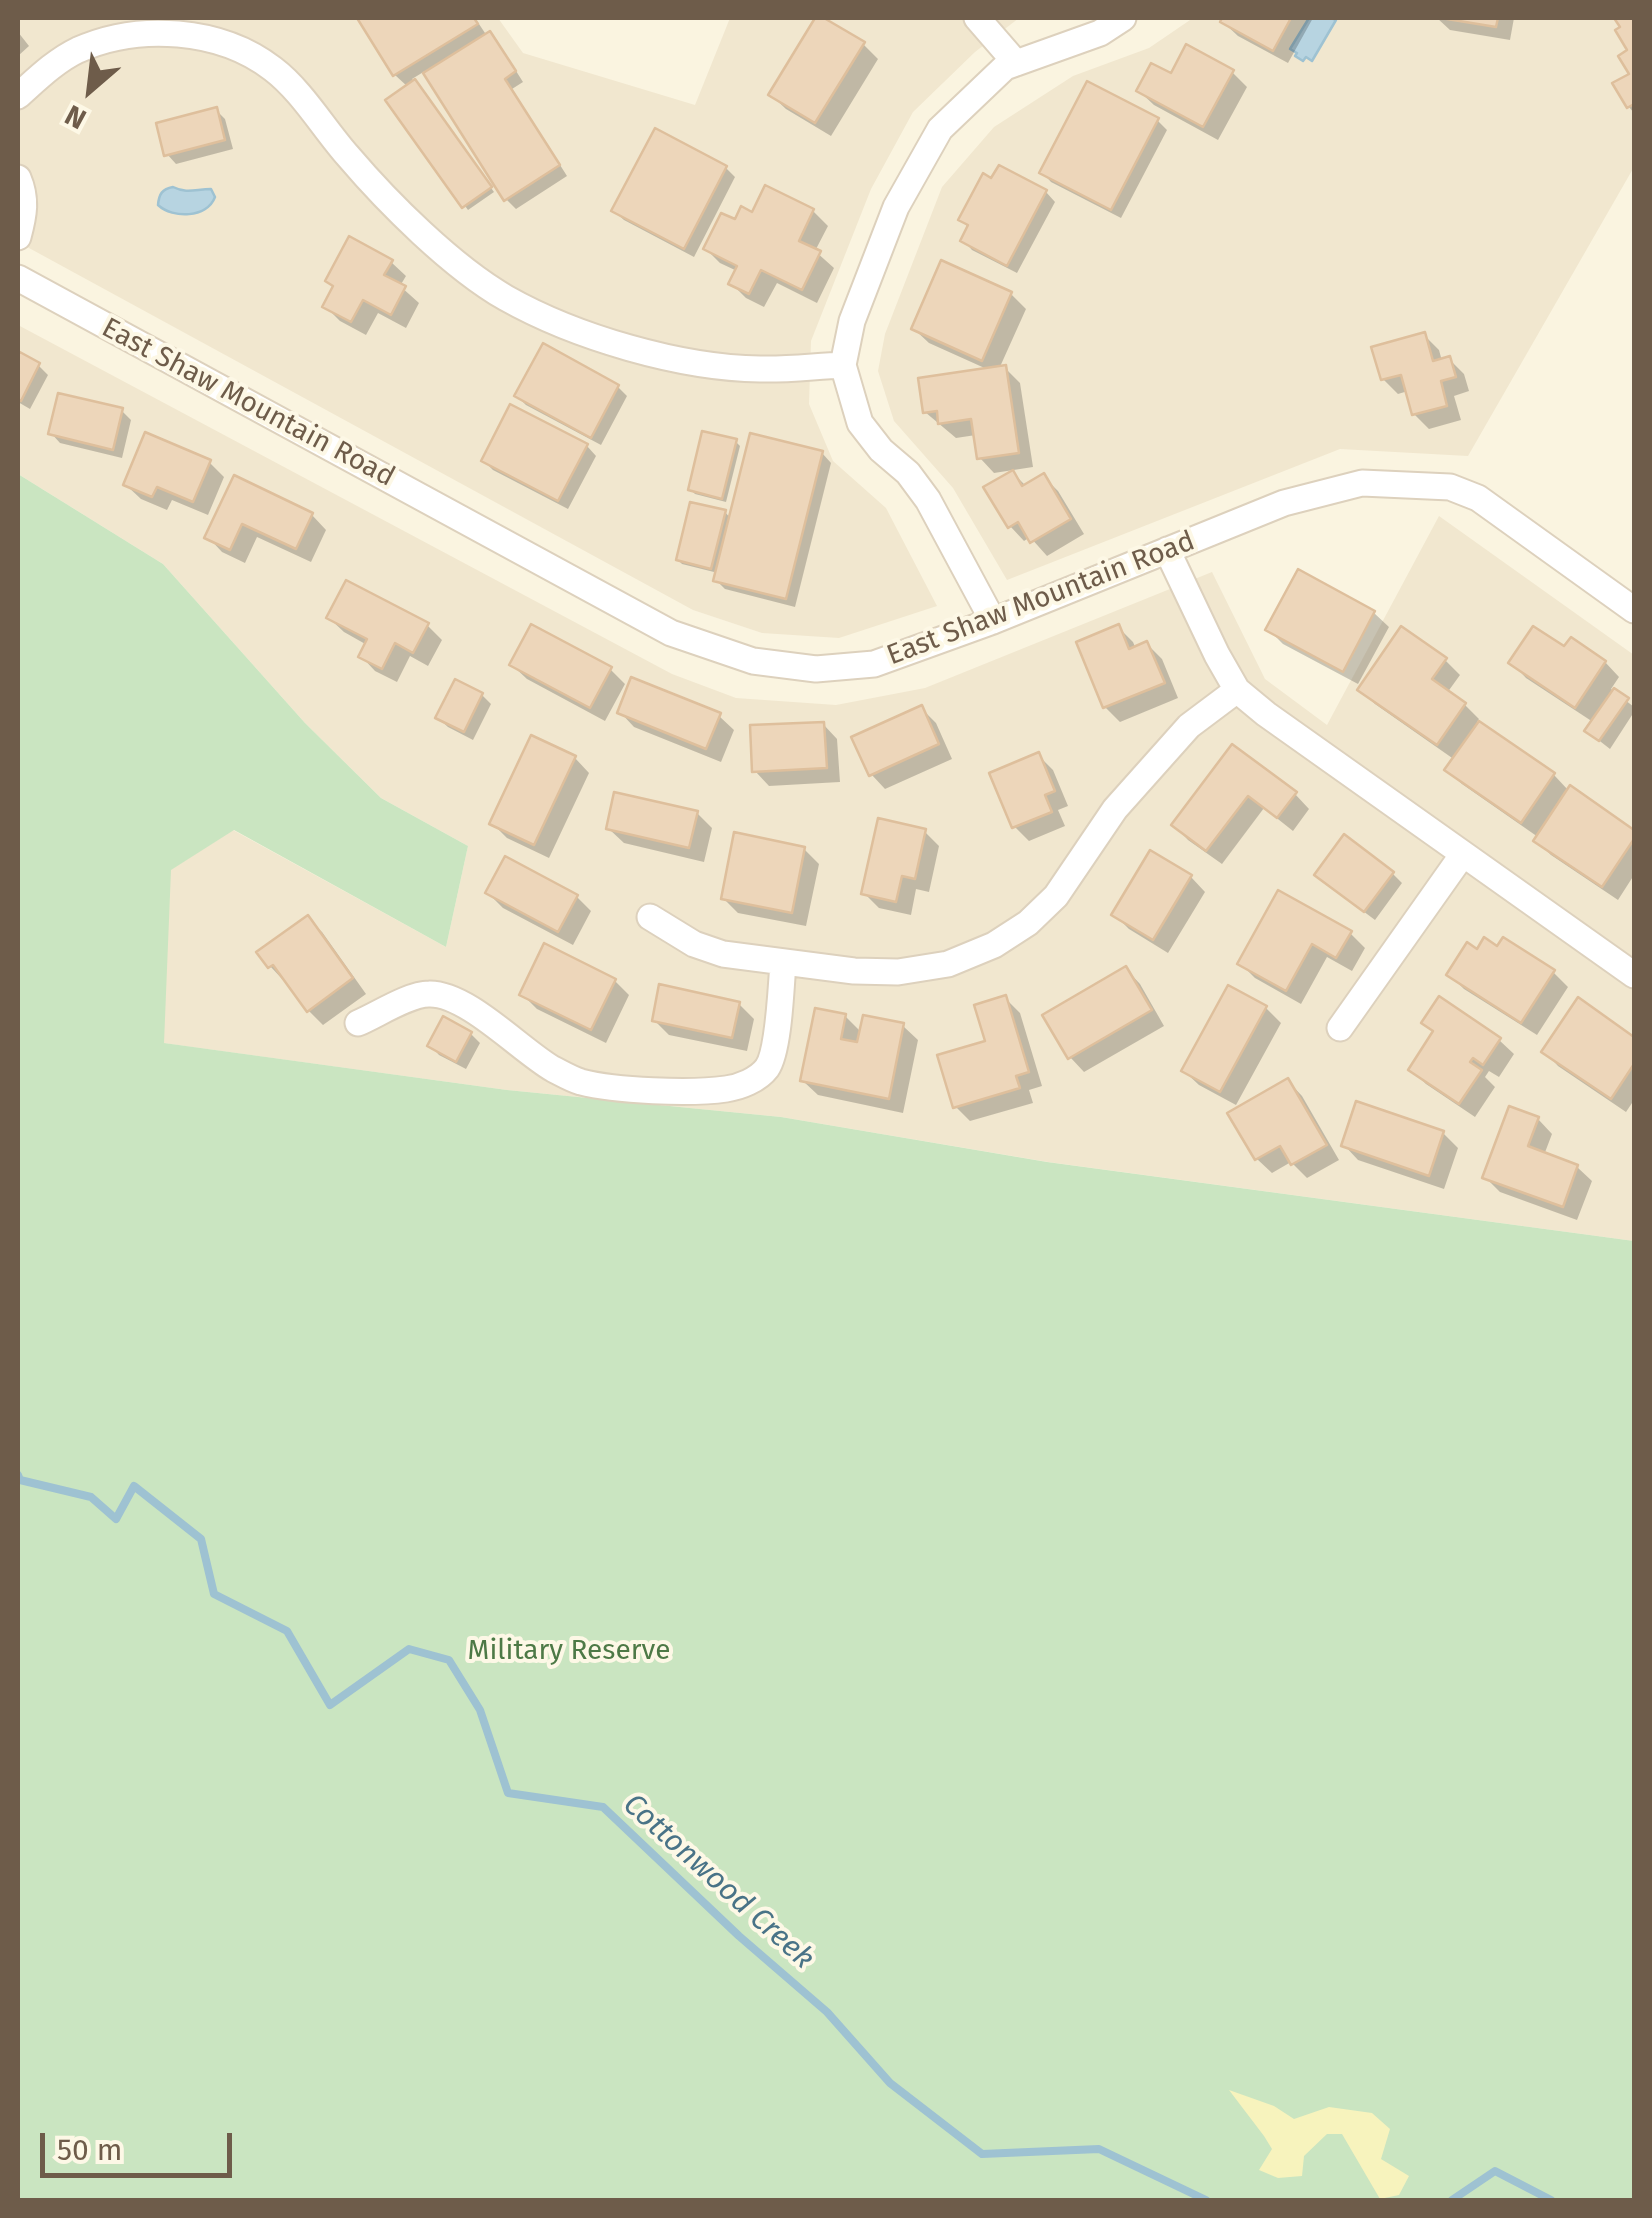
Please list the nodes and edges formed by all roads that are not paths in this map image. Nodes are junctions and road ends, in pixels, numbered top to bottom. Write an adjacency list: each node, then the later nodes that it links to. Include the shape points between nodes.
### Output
1 (977, 18): 4 (street)
2 (1123, 18): 4 (street)
3 (203, 28): 5 (street, via 109,39 76,51); 9 (street, via 274,70 421,232 506,298 567,326 708,366)
4 (1016, 63): 9 (street, via 940,128 896,207 852,321)
5 (18, 96)
6 (18, 178): 7 (street, via 25,202)
7 (18, 237)
8 (18, 278): 12 (street, East Shaw Mountain Road, via 671,632 752,662 816,669 874,664)
9 (843, 365): 12 (street, via 860,424 928,500)
10 (1168, 550): 11 (street, East Shaw Mountain Road, via 1284,503 1362,483 1450,488 1478,498); 12 (street, East Shaw Mountain Road); 13 (street)
11 (1634, 610)
12 (993, 622)
13 (1238, 690): 14 (street); 16 (street, via 1189,726 1115,808 1056,896 994,945 948,964 898,972)
14 (1462, 854): 17 (street); 19 (street)
15 (650, 916): 16 (street, via 694,944)
16 (784, 962): 18 (street, via 768,1068 728,1089 578,1082 471,1009 429,994)
17 (1634, 975)
18 (358, 1022)
19 (1340, 1028)

